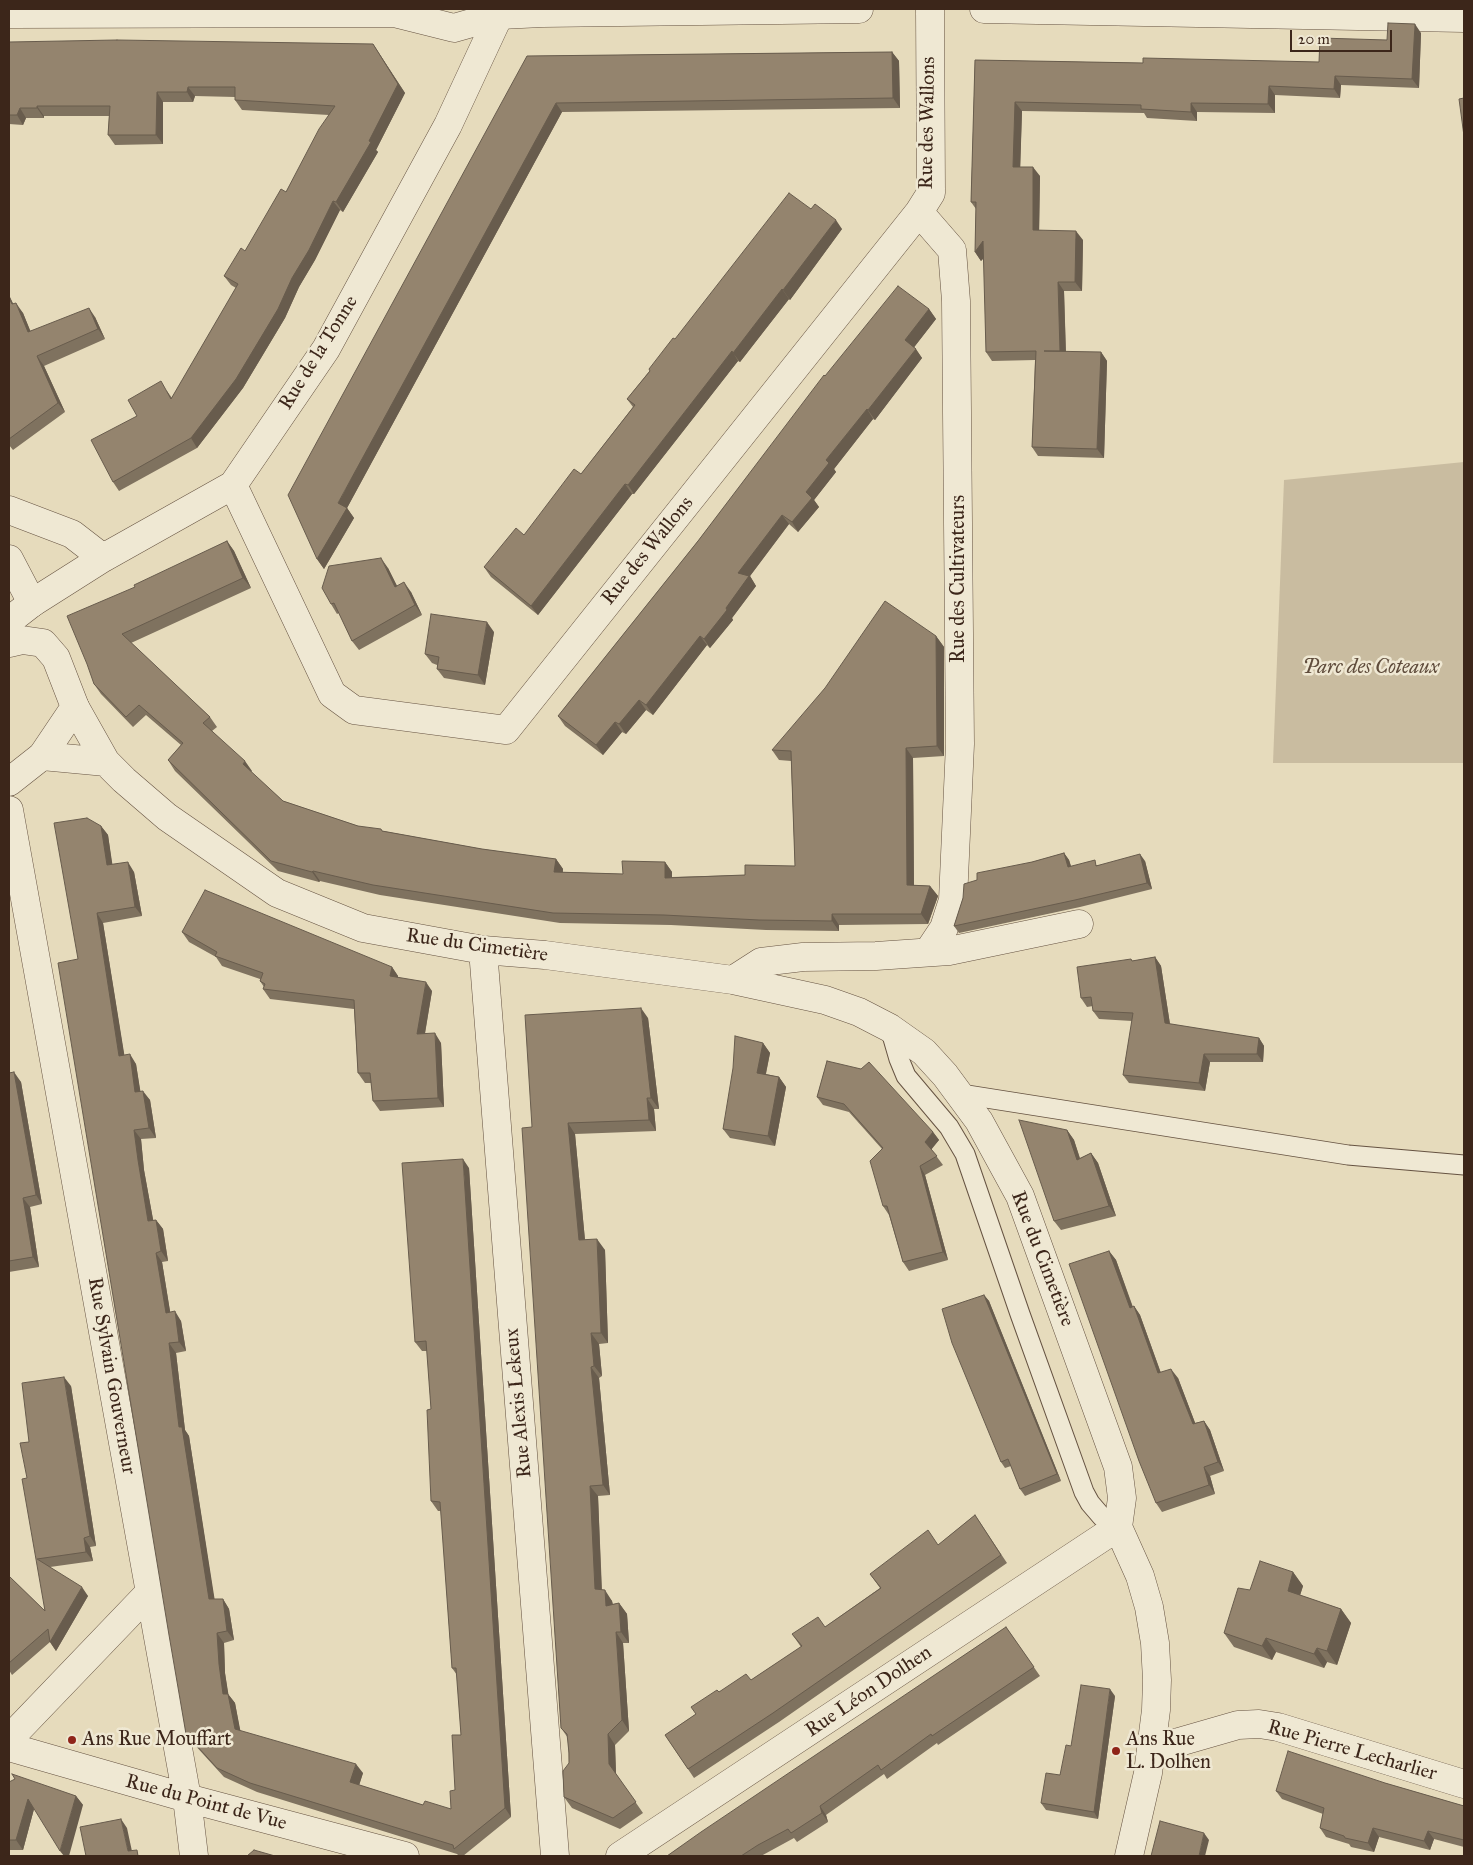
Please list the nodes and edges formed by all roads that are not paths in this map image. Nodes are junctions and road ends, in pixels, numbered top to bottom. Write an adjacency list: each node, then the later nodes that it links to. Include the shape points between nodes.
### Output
1 (859, 9): 4 (street)
2 (930, 9): 8 (street, Rue des Wallons, via 930,193)
3 (984, 9): 5 (street)
4 (501, 12): 6 (street, via 454,28 394,13); 9 (street, Rue de la Tonne, via 448,125 326,349)
5 (1300, 12): 7 (street)
6 (9, 14)
7 (1464, 18)
8 (919, 212): 9 (street, Rue des Wallons, via 506,730 354,710 332,694); 25 (street, Rue des Cultivateurs, via 952,250 956,301 960,744 953,900 944,928)
9 (233, 485): 11 (street, Rue de la Tonne)
10 (9, 510): 11 (street, via 72,534)
11 (103, 558): 13 (street, Rue de la Tonne)
12 (9, 559): 13 (street)
13 (32, 604): 14 (street, Rue de la Tonne); 16 (street, Rue du Cimetière)
14 (9, 623)
15 (9, 643): 16 (street, via 22,640 43,643)
16 (56, 658): 17 (street, Rue du Cimetière)
17 (75, 707): 18 (street); 19 (street, Rue du Cimetière)
18 (42, 756): 19 (street); 20 (street)
19 (106, 762): 24 (street, Rue du Cimetière, via 167,817 277,893 363,928)
20 (9, 782)
21 (9, 810): 22 (street, Rue Sylvain Gouverneur)
22 (16, 889): 31 (street, Rue Sylvain Gouverneur)
23 (1079, 924): 25 (street, via 949,951)
24 (483, 950): 26 (street, Rue du Cimetière); 39 (street, Rue Alexis Lekeux)
25 (928, 952): 26 (street, via 761,962)
26 (733, 980): 27 (street, Rue du Cimetière, via 825,1000)
27 (890, 1028): 28 (street, Rue du Cimetière, via 924,1052); 30 (lane, Rue du Cimetière, via 906,1076 949,1127 965,1154 1084,1492 1102,1517)
28 (960, 1094): 29 (lane, via 1348,1155); 30 (street, Rue du Cimetière, via 997,1151 1032,1226 1118,1467 1122,1498)
29 (1464, 1165)
30 (1118, 1527): 34 (street, via 1140,1576 1155,1643 1158,1680); 40 (street, Rue Léon Dolhen)
31 (150, 1592): 32 (street); 36 (street, Rue Sylvain Gouverneur)
32 (9, 1739)
33 (9, 1747): 36 (street, Rue du Point de Vue)
34 (1152, 1747): 35 (street, Rue Pierre Lecharlier, via 1238,1724 1259,1724); 41 (street)
35 (1464, 1784)
36 (187, 1798): 37 (street, Rue Sylvain Gouverneur); 38 (street, Rue du Point de Vue)
37 (194, 1856)
38 (405, 1856)
39 (555, 1856)
40 (620, 1856)
41 (1129, 1856)

